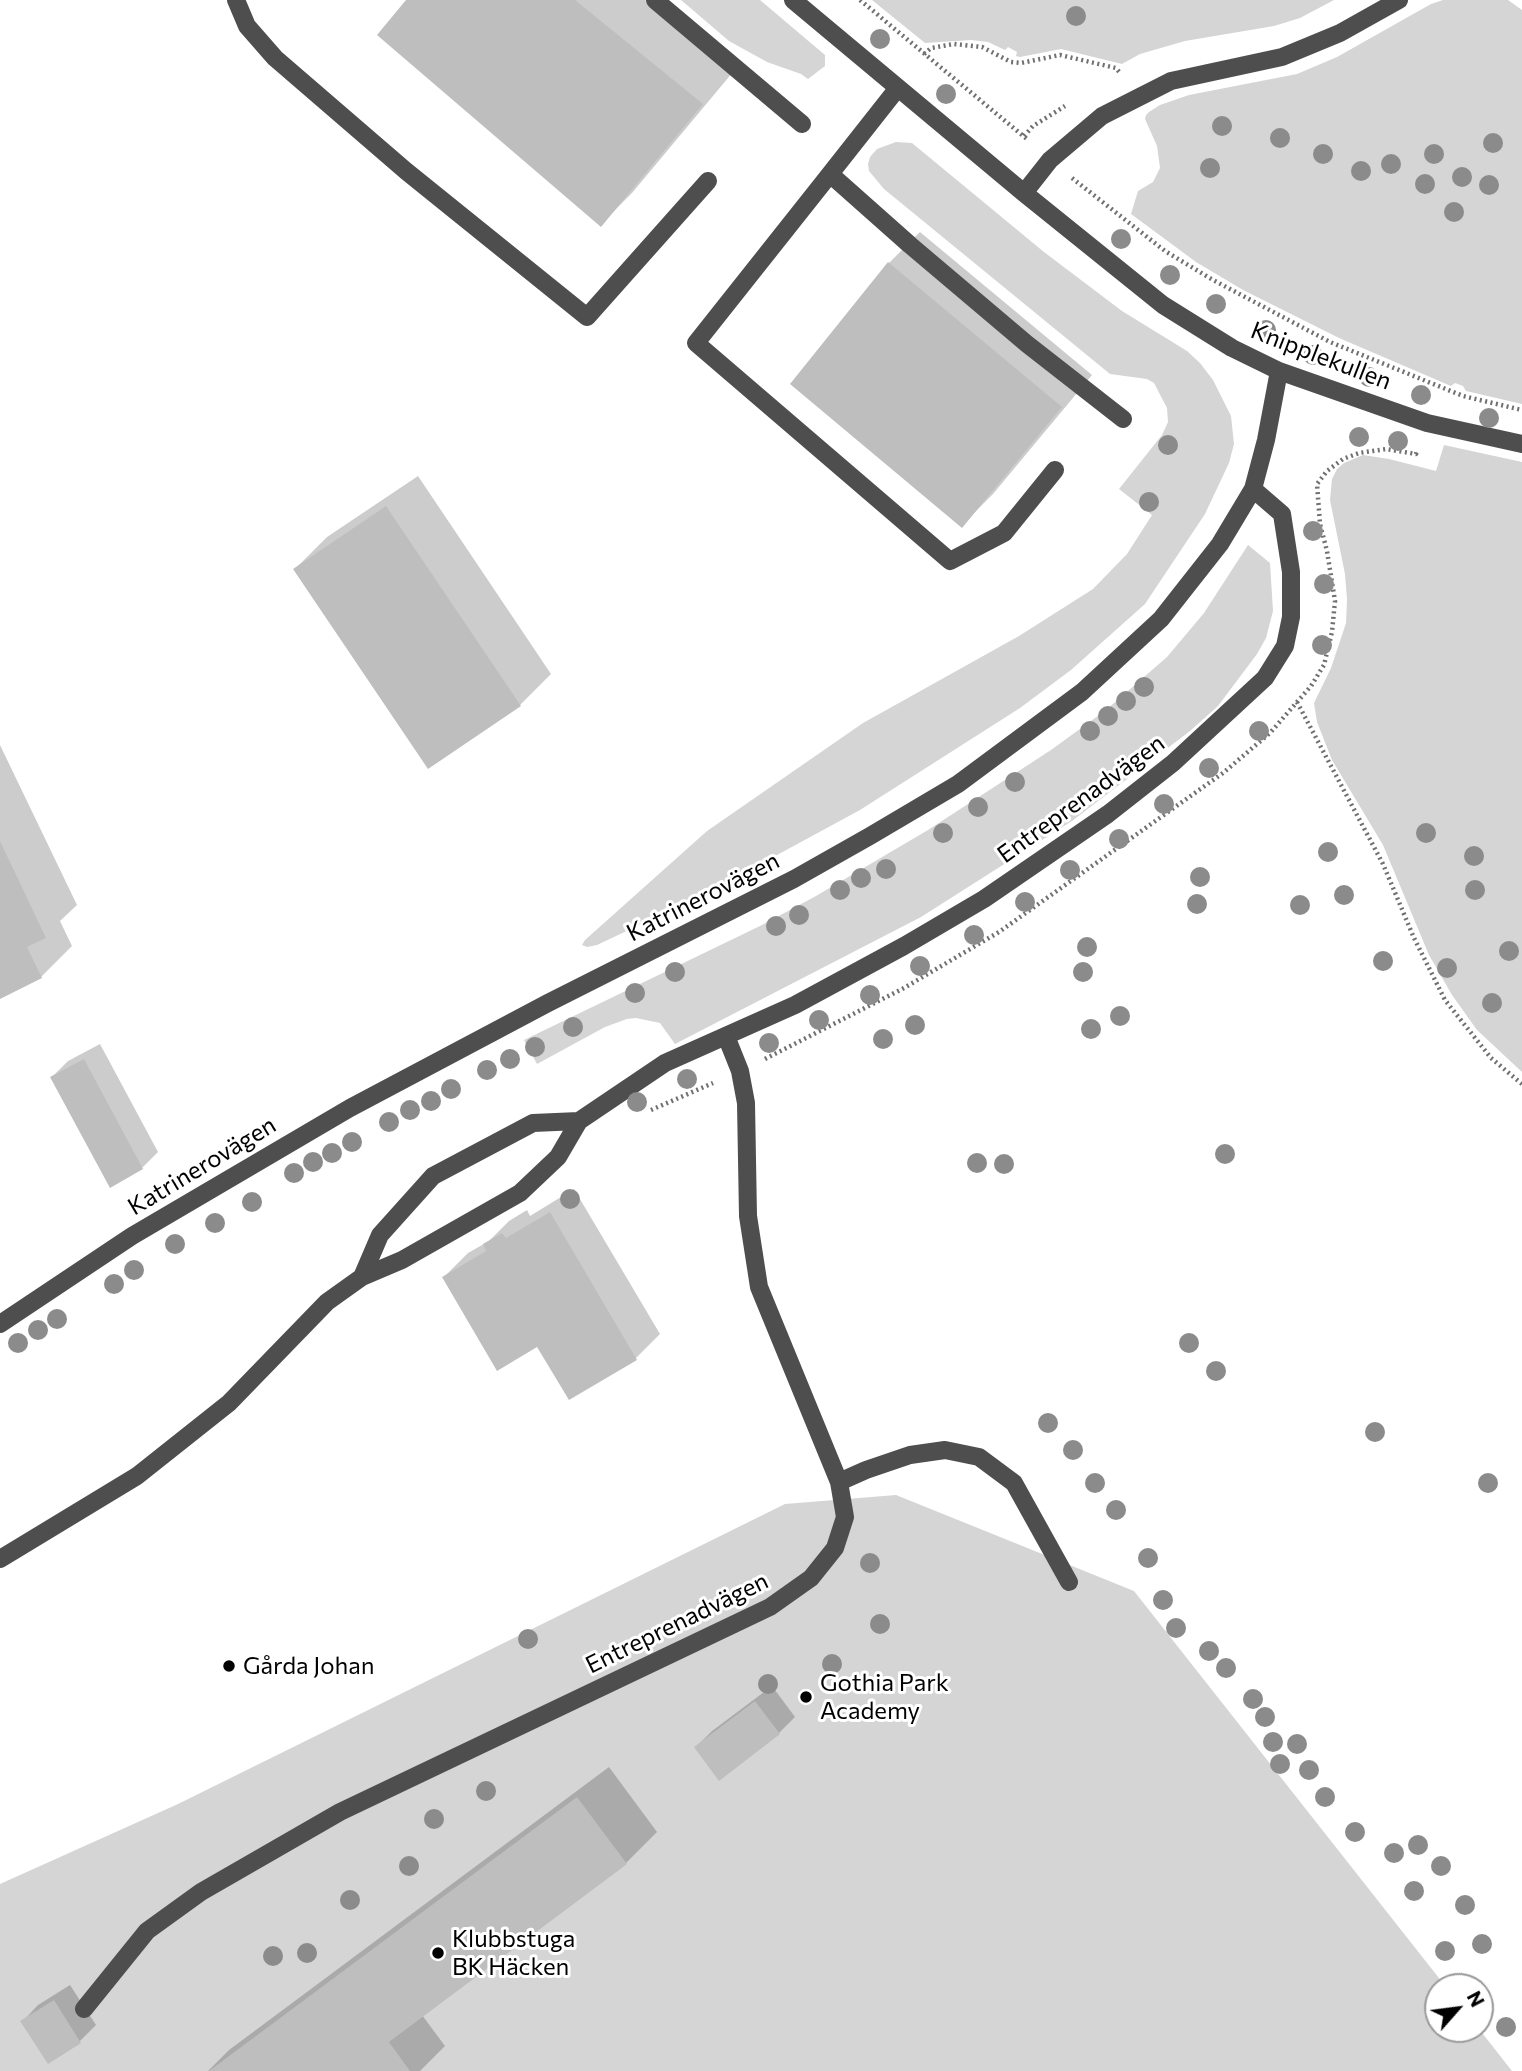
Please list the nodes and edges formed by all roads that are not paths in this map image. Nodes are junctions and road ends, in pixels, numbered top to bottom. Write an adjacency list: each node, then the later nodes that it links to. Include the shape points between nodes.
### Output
1 (236, 0): 8 (street, via 247,26 275,58 587,317)
2 (655, 0): 6 (street)
3 (793, 0): 5 (street, Knipplekullen)
4 (1399, 0): 9 (street, via 1340,33 1282,57 1171,81 1102,116 1050,160)
5 (897, 89): 7 (street); 9 (street, Knipplekullen)
6 (802, 124)
7 (830, 174): 11 (street, via 1027,344); 13 (street, via 696,343 950,561 1004,533)
8 (708, 181)
9 (1024, 193): 10 (street, Knipplekullen, via 1163,305)
10 (1279, 371): 12 (street, Knipplekullen, via 1427,423); 14 (street, Katrinerovägen)
11 (1123, 419)
12 (1522, 444)
13 (1055, 470)
14 (1253, 489): 15 (street, Entreprenadvägen, via 1282,514 1291,572 1286,646 1265,678 1173,763 994,892 795,1005); 18 (street, Katrinerovägen, via 1220,544 1161,619 1083,692 958,784 794,878 349,1108 132,1236)
15 (726, 1036): 16 (street, Entreprenadvägen, via 665,1063); 19 (street, Entreprenadvägen, via 746,1103 748,1216 759,1287)
16 (579, 1121): 17 (street, Entreprenadvägen, via 558,1157 520,1193 402,1260); 17 (street, via 533,1123 433,1176 380,1235)
17 (362, 1277): 20 (street, Entreprenadvägen, via 327,1301 229,1403 137,1476)
18 (0, 1324)
19 (839, 1482): 21 (street, via 910,1455 945,1450 979,1457 1014,1483); 22 (street, Entreprenadvägen, via 845,1517 835,1548 811,1578 770,1608 340,1812 201,1892 147,1931)
20 (0, 1559)
21 (1069, 1582)
22 (84, 2009)

